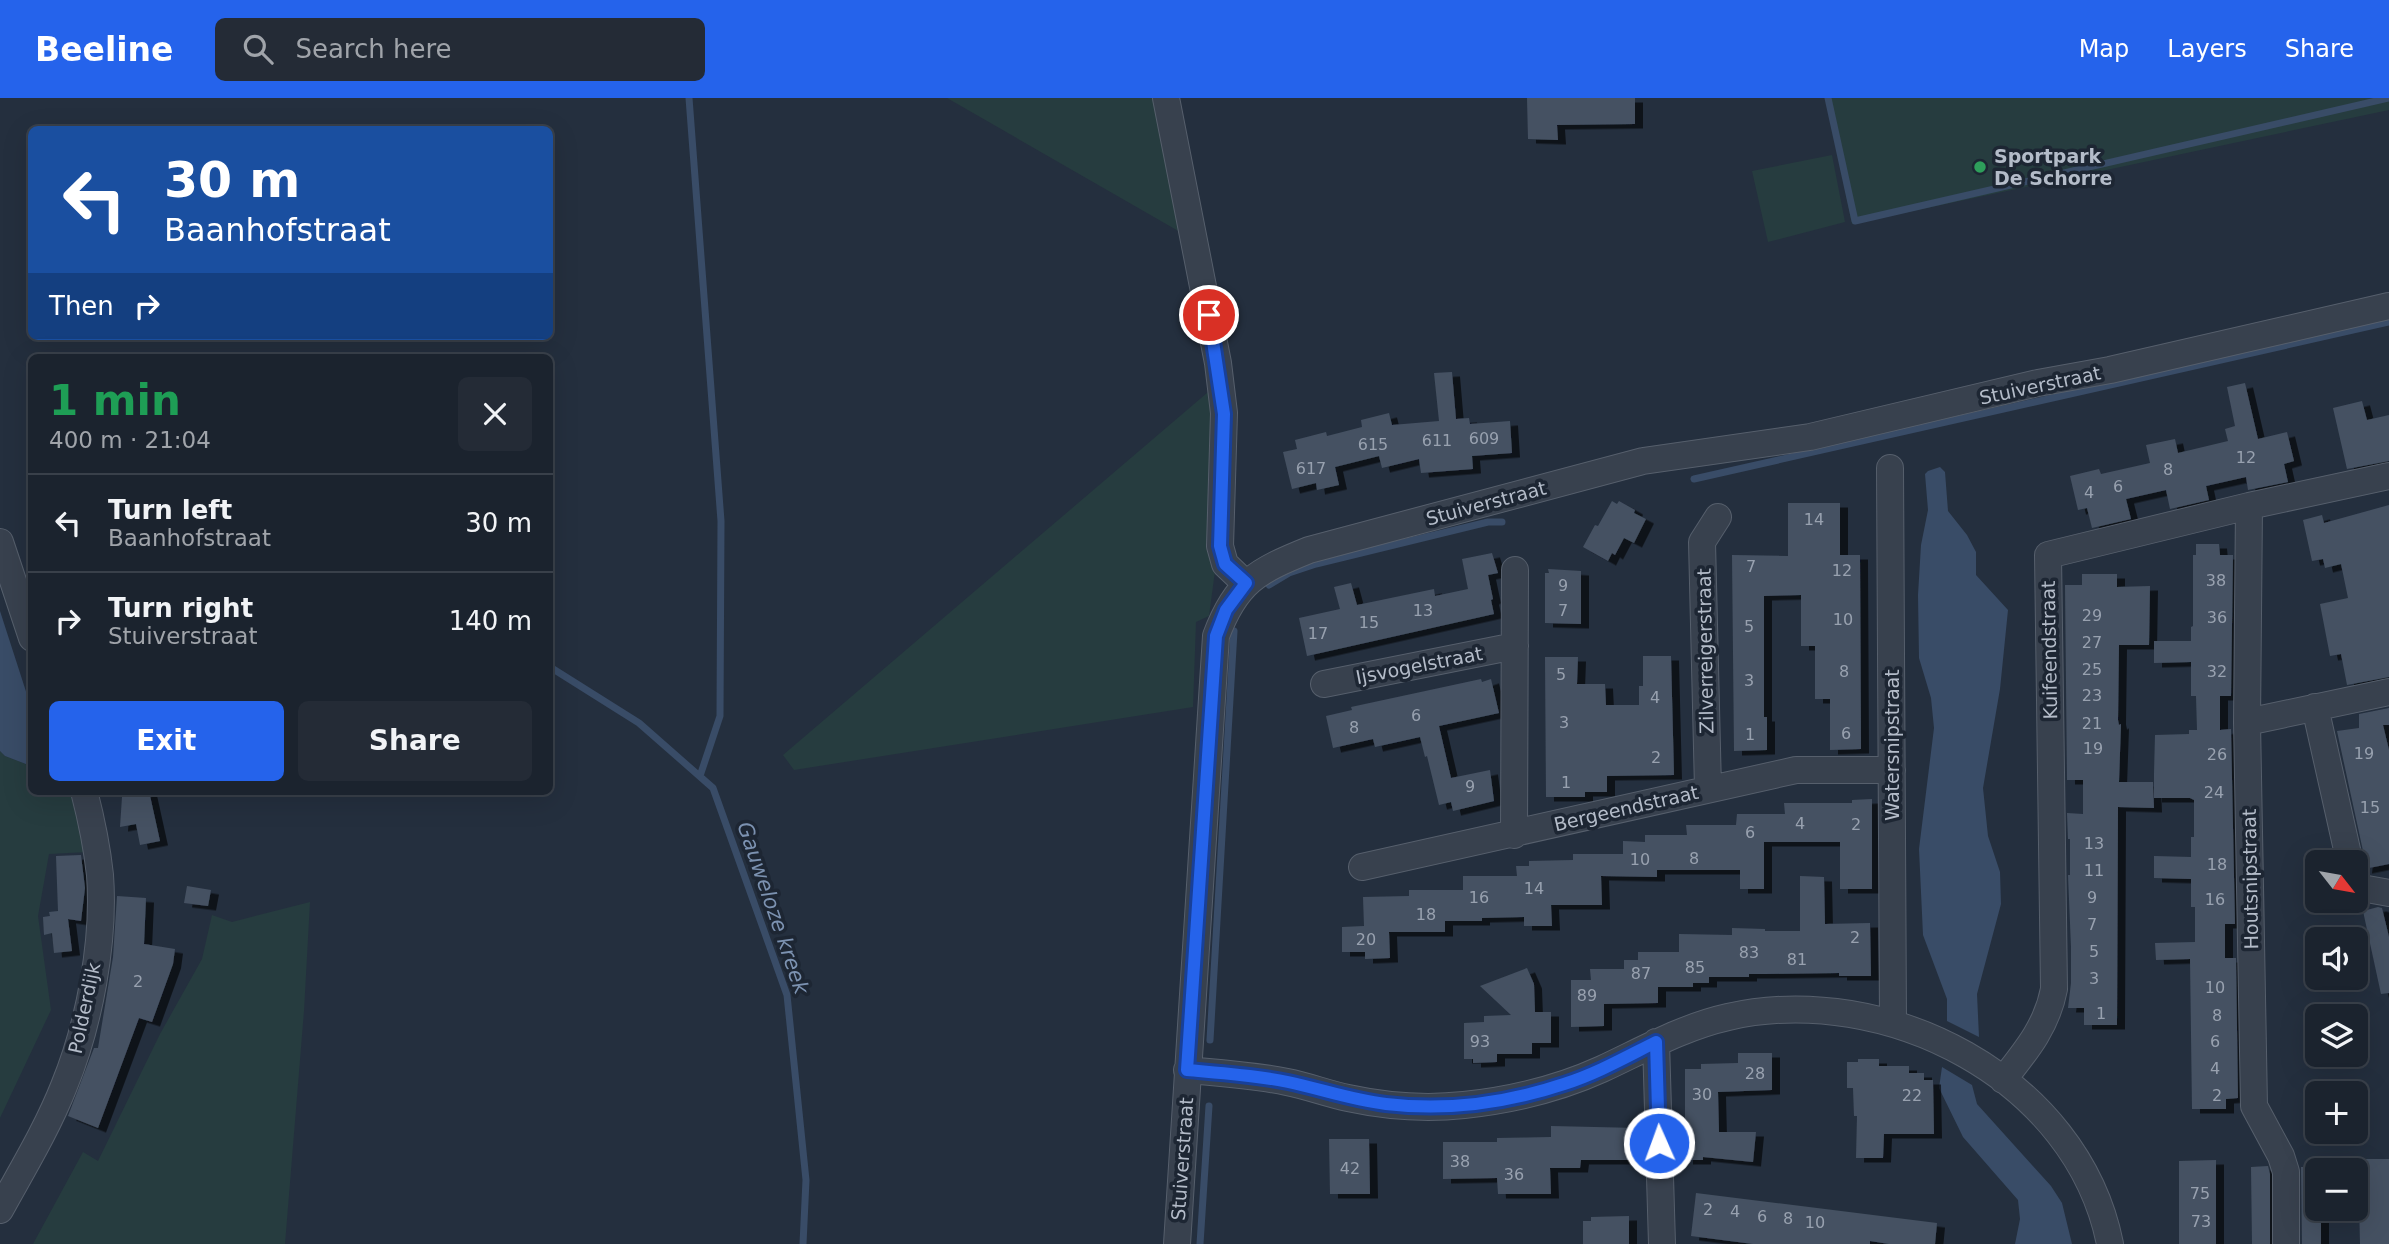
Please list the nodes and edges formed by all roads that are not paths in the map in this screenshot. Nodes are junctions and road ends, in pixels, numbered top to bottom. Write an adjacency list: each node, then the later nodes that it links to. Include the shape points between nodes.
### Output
1 (1166, 98): 9 (street, via 1218,363 1224,414 1220,546 1225,564)
2 (2389, 306): 9 (street, Stuiverstraat, via 1810,437 1643,461 1309,550)
3 (1890, 468): 16 (street, Watersnipstraat)
4 (2389, 476): 5 (street, Kuifeendstraat)
5 (2249, 506): 15 (street, Houtsnipstraat); 27 (street, Kuifeendstraat, via 2048,555 2054,989 2043,1025)
6 (1718, 517): 17 (street, Zilverreigerstraat, via 1702,542)
7 (0, 542): 10 (street)
8 (1515, 570): 11 (street)
9 (1246, 583): 26 (street, Stuiverstraat, via 1226,610 1216,636)
10 (28, 626)
11 (1515, 646): 12 (street, Ijsvogelstraat); 19 (street)
12 (1324, 684)
13 (2389, 692): 14 (street)
14 (2315, 707): 15 (street); 20 (street)
15 (2247, 722): 32 (street, Houtsnipstraat, via 2253,1106 2286,1172)
16 (1892, 770): 17 (street, Bergeendstraat, via 1796,770); 24 (street, Watersnipstraat)
17 (1708, 789): 19 (street, Bergeendstraat)
18 (85, 795): 28 (street, Polderdijk, via 100,894 88,1006 64,1086)
19 (1514, 835): 21 (street, Bergeendstraat)
20 (2347, 850)
21 (1362, 867)
22 (2368, 889): 23 (street)
23 (2389, 893)
24 (1893, 1022): 25 (street, via 1833,1011 1766,1010 1691,1027); 27 (street, via 1961,1052)
25 (1656, 1042): 26 (street, via 1566,1084 1461,1105 1387,1104 1255,1076); 30 (street)
26 (1187, 1070): 29 (street, Stuiverstraat)
27 (2003, 1080): 31 (street, via 2043,1115 2089,1180)
28 (0, 1210)
29 (1177, 1244)
30 (1662, 1244)
31 (2109, 1244)
32 (2286, 1244)

